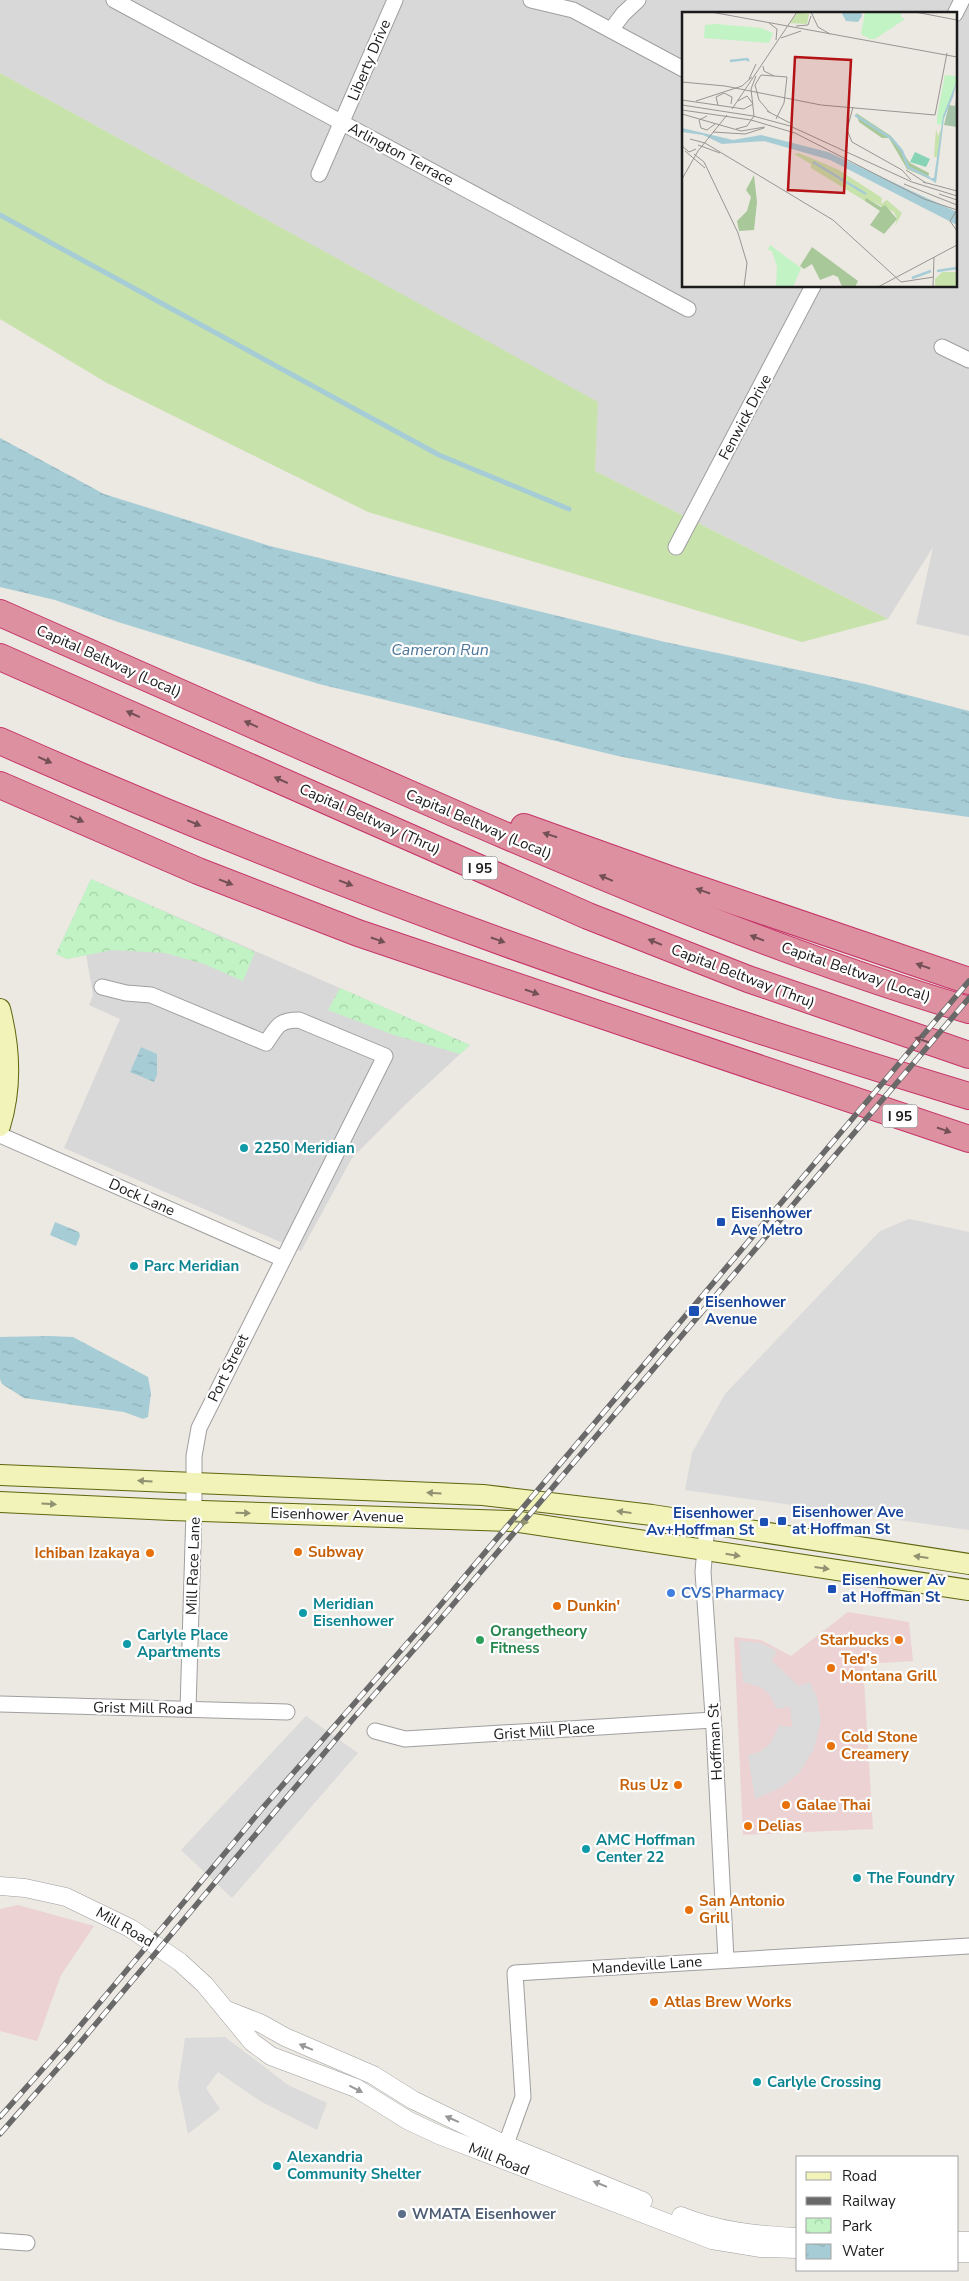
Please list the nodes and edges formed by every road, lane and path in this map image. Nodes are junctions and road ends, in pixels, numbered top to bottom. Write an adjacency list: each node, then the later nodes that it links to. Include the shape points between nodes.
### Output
1 (114, 0): 9 (street, Arlington Terrace)
2 (395, 0): 9 (street, Liberty Drive)
3 (531, 0): 7 (street, via 572,10)
4 (638, 0): 7 (street)
5 (962, 0): 6 (street)
6 (956, 12)
7 (611, 30): 8 (street)
8 (682, 68)
9 (342, 122): 10 (street, Liberty Drive); 12 (street, Arlington Terrace)
10 (319, 174)
11 (812, 288): 15 (street, Fenwick Drive)
12 (688, 309)
13 (942, 347): 14 (street)
14 (969, 360)
15 (676, 547)
16 (0, 613): 19 (highway, Capital Beltway (Local), one-way to 16)
17 (0, 657): 25 (highway, Capital Beltway (Thru) / I 95, one-way to 17, via 748,980 588,916)
18 (0, 741): 26 (highway, one-way to 26, via 249,846 486,936 790,1040)
19 (360, 772): 21 (highway, one-way to 19, via 681,883 566,840); 24 (highway, Capital Beltway (Local), one-way to 19, via 817,961 666,904)
20 (0, 785): 29 (highway, I 95, one-way to 29, via 198,872 358,933)
21 (969, 981)
22 (102, 987): 30 (street, Port Street, via 151,995 266,1043 286,1020 299,1020 385,1056)
23 (0, 1009): 27 (main road, via 9,1078)
24 (969, 1010)
25 (969, 1055)
26 (969, 1096)
27 (0, 1126)
28 (0, 1135): 30 (street, Dock Lane)
29 (969, 1139)
30 (283, 1259): 32 (street, Port Street, via 199,1428)
31 (0, 1475): 32 (main road, Eisenhower Avenue, one-way to 31)
32 (194, 1483): 34 (street, Mill Race Lane); 35 (main road, Eisenhower Avenue, one-way to 32, via 483,1495)
33 (0, 1502): 34 (main road, Eisenhower Avenue, one-way to 34)
34 (194, 1511): 36 (main road, Eisenhower Avenue, one-way to 36, via 513,1521); 40 (street, Mill Race Lane)
35 (707, 1524): 36 (street, Hoffman St); 37 (main road, Eisenhower Avenue, one-way to 35)
36 (705, 1550): 38 (main road, Eisenhower Avenue, one-way to 38); 42 (street, Hoffman St, via 703,1572)
37 (969, 1564)
38 (969, 1590)
39 (0, 1704): 40 (street, Grist Mill Road)
40 (188, 1709): 41 (street, Grist Mill Road)
41 (287, 1712)
42 (714, 1720): 43 (street, Grist Mill Place, via 405,1739); 46 (street, Hoffman St)
43 (375, 1731)
44 (0, 1886): 47 (street, Mill Road, via 66,1897 130,1928 180,1962 227,2010 373,2075)
45 (969, 1946): 46 (street, Mandeville Lane)
46 (726, 1959): 47 (street, Mandeville Lane, via 515,1973 523,2097)
47 (503, 2152): 48 (street, Mill Road, one-way to 47, via 743,2234 692,2221); 51 (street, Mill Road, via 712,2240 761,2248)
48 (796, 2237)
49 (0, 2241): 50 (street)
50 (27, 2243)
51 (796, 2249)

